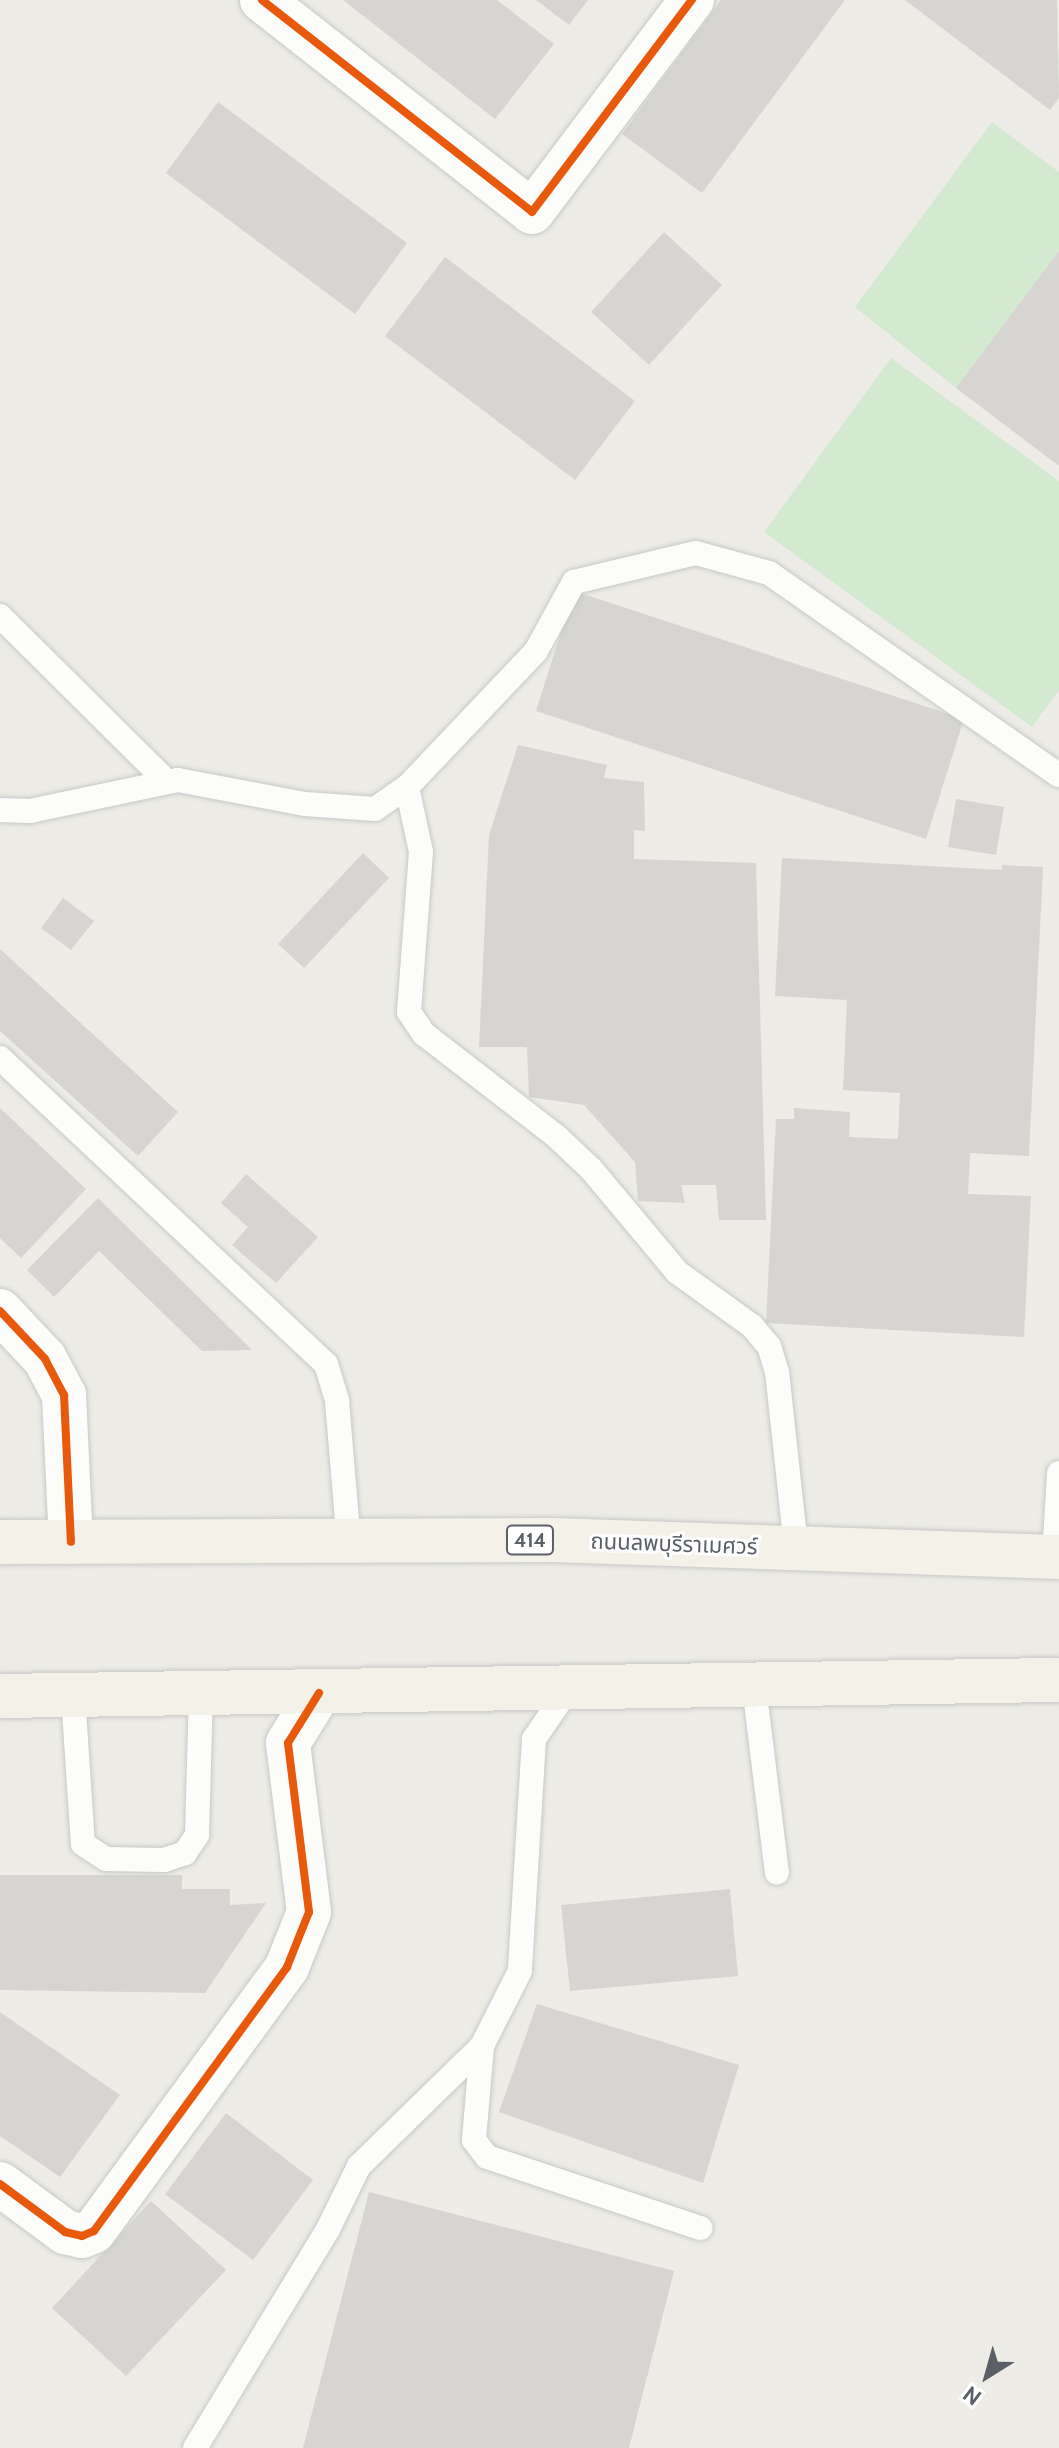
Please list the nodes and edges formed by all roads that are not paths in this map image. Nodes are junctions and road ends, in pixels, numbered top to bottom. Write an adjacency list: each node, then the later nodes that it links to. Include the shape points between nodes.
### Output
1 (262, 0): 2 (street, via 532,212)
2 (692, 0)
3 (0, 616): 5 (lane)
4 (1059, 775): 6 (lane, via 769,573 696,553 574,582 536,651)
5 (167, 782): 6 (lane, via 191,781 365,811 384,805); 7 (lane, via 30,811)
6 (407, 787): 14 (lane, via 421,852 409,1012 424,1034 556,1136 591,1169 677,1272 752,1326 769,1346 777,1372)
7 (0, 810)
8 (0, 1058): 13 (lane, via 326,1364 337,1401)
9 (0, 1311): 12 (street, via 45,1359 64,1395)
10 (1059, 1473): 15 (lane)
11 (0, 1542): 12 (main road, ถนนลพบุรีราเมศวร์ / 414)
12 (71, 1542): 13 (main road, ถนนลพบุรีราเมศวร์ / 414)
13 (349, 1544): 14 (main road, ถนนลพบุรีราเมศวร์ / 414, via 552,1540)
14 (796, 1548): 15 (main road, ถนนลพบุรีราเมศวร์ / 414)
15 (1057, 1557)
16 (1059, 1680): 17 (main road)
17 (754, 1686): 18 (main road); 23 (lane)
18 (567, 1691): 19 (main road); 24 (lane, via 534,1739 520,1971)
19 (319, 1693): 20 (main road); 25 (street, via 288,1743 309,1912 287,1967 94,2231 82,2236 65,2232)
20 (201, 1694): 21 (main road); 21 (lane, via 197,1835 185,1853 164,1860 106,1859 83,1844)
21 (73, 1695): 22 (main road)
22 (0, 1696)
23 (777, 1873)
24 (482, 2046): 26 (lane, via 474,2140 487,2157); 27 (lane, via 359,2166 328,2229)
25 (0, 2184)
26 (700, 2228)
27 (195, 2448)

